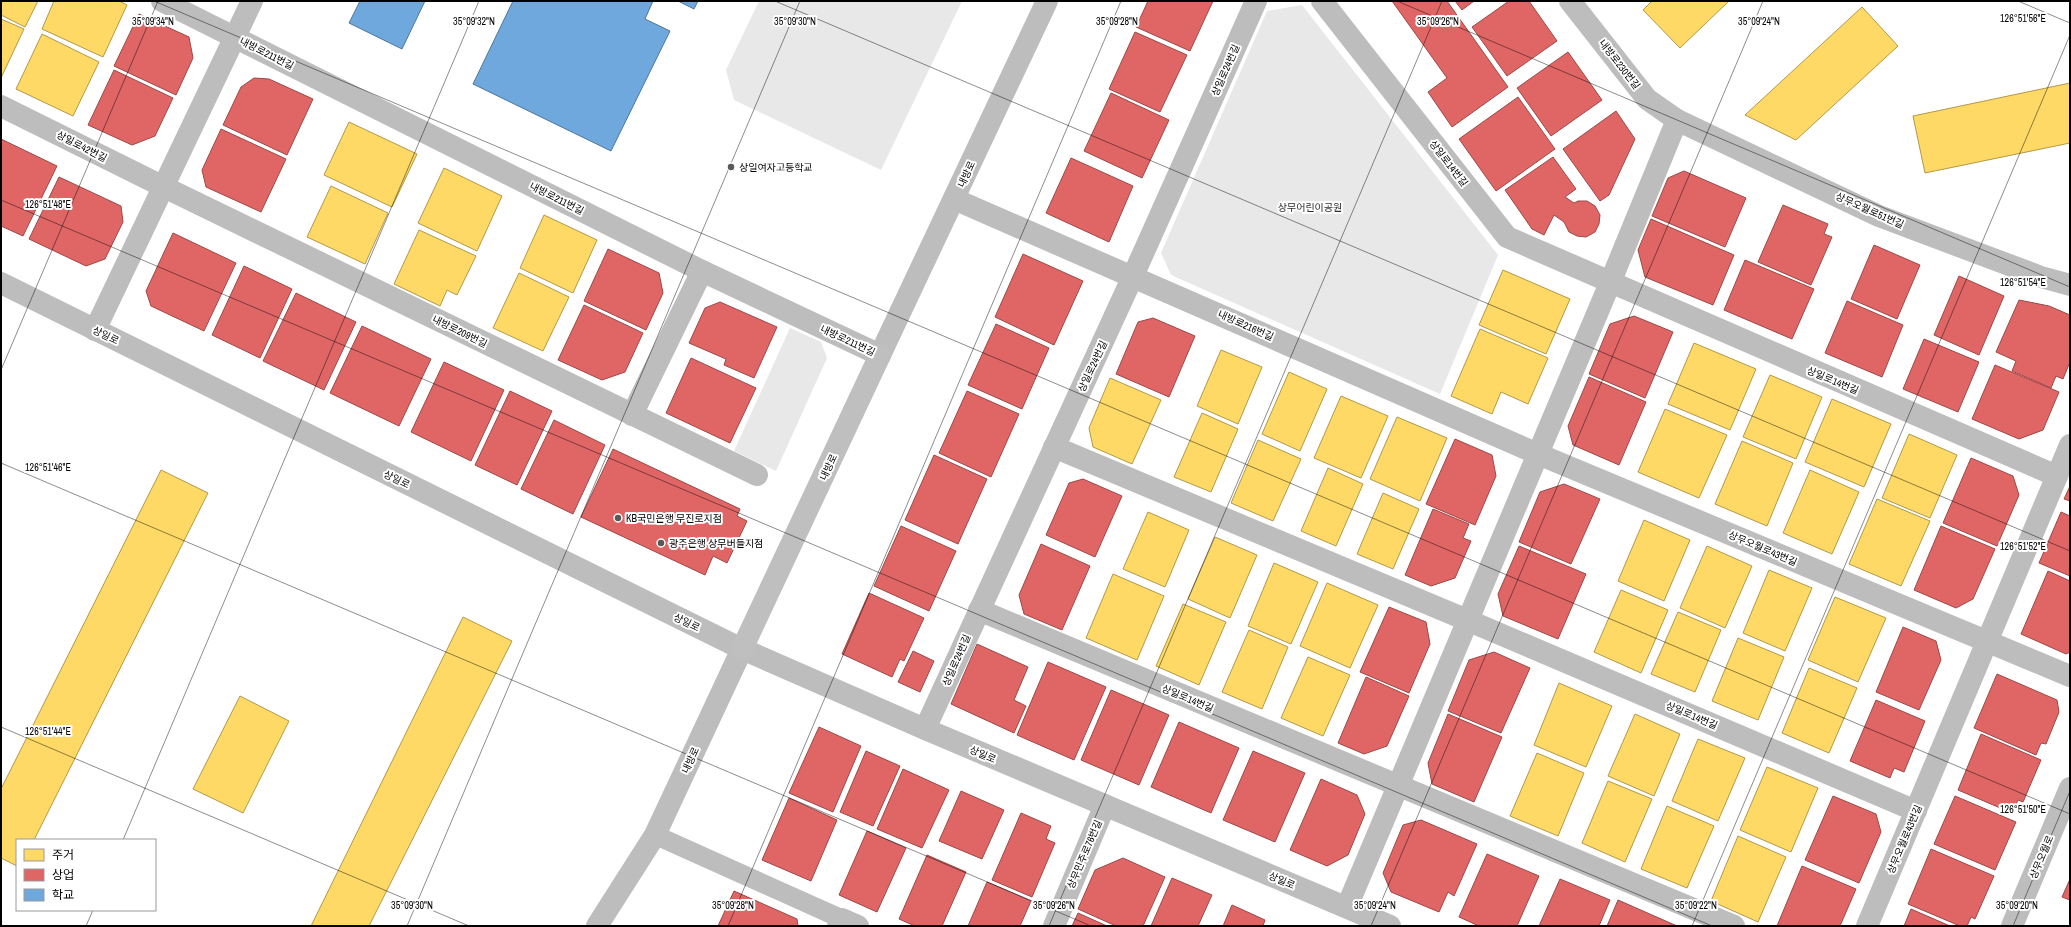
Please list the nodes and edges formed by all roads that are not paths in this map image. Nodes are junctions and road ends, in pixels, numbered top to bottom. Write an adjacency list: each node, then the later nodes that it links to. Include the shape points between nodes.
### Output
1 (162, 1): 7 (street)
2 (252, 1): 7 (street)
3 (1047, 1): 11 (street, 내방로)
4 (1256, 1): 13 (street, 상일로24번길)
5 (1322, 1): 15 (street, 상일로14번길, via 1507,237)
6 (1570, 1): 9 (street, 내방로230번길, via 1648,99)
7 (236, 37): 10 (street); 12 (street, 내방로211번길)
8 (1, 106): 10 (street, 상일로42번길)
9 (1677, 120): 15 (street); 16 (street, 상무오월로51번길, via 1879,216 2041,277)
10 (164, 187): 17 (street); 19 (street, 내방로209번길)
11 (954, 199): 13 (street, 내방로216번길); 18 (street, 내방로)
12 (702, 271): 18 (street, 내방로211번길); 19 (street)
13 (1133, 276): 21 (street, 상일로24번길); 22 (street, 내방로216번길)
14 (1, 283): 17 (street, 상일로)
15 (1610, 283): 22 (street); 24 (street, 상일로14번길)
16 (2070, 285)
17 (95, 330): 28 (street, 상일로)
18 (880, 355): 28 (main road, 내방로)
19 (632, 414): 23 (street, 내방로209번길)
20 (2070, 445): 24 (street, 상무오월로43번길)
21 (1054, 447): 25 (street, 상일로24번길); 26 (street, 상일로14번길)
22 (1538, 454): 26 (street); 27 (street, 상무오월로43번길)
23 (757, 475)
24 (2057, 476): 27 (street, 상무오월로43번길)
25 (979, 610): 30 (street, 상일로24번길); 31 (street, 상일로14번길)
26 (1467, 620): 31 (street); 34 (street, 상일로14번길)
27 (1987, 642): 29 (street, 상무오월로43번길); 34 (street, 상무오월로43번길)
28 (742, 649): 30 (street, 상일로); 35 (street, 내방로)
29 (2070, 676)
30 (925, 729): 33 (street, 상일로)
31 (1398, 785): 36 (street); 41 (street, 상일로14번길)
32 (2070, 788): 43 (street, 상무오월로)
33 (1105, 805): 36 (street, 상일로); 39 (street, 상무민주로76번길)
34 (1916, 811): 42 (street, 상무오월로43번길)
35 (655, 835): 37 (street); 38 (street, 내방로)
36 (1346, 907): 40 (street, 상일로)
37 (846, 924)
38 (597, 926)
39 (1054, 926)
40 (1390, 926)
41 (1734, 926)
42 (1867, 926)
43 (2012, 926)

